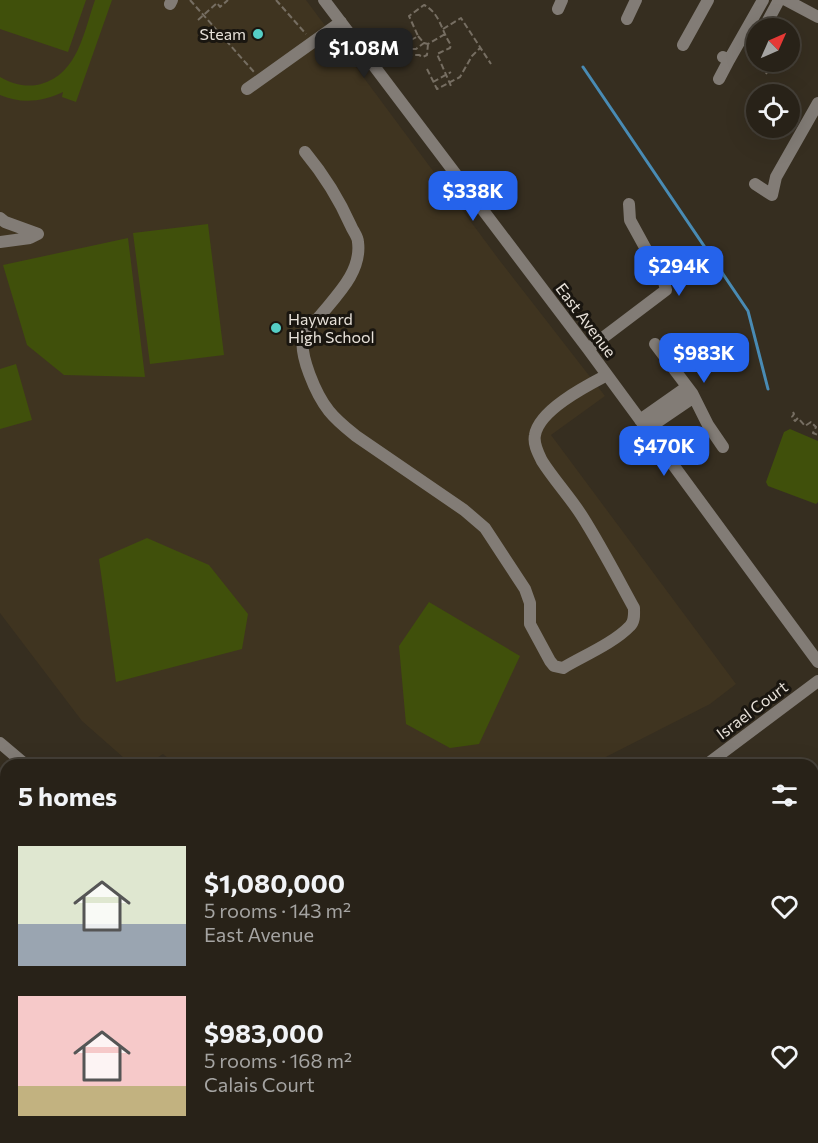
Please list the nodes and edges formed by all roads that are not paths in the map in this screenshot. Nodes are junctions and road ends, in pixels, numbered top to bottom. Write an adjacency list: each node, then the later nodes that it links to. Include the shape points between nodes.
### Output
1 (324, 0): 10 (street, East Avenue)
2 (636, 0): 9 (street)
3 (708, 0): 11 (street)
4 (763, 0): 12 (street, via 726,58)
5 (779, 0): 8 (street)
6 (786, 0): 7 (street)
7 (818, 17)
8 (769, 18)
9 (627, 19)
10 (341, 22): 13 (street); 21 (street, East Avenue)
11 (683, 45)
12 (718, 79)
13 (247, 89)
14 (818, 103): 16 (street, via 776,177 772,195)
15 (305, 152): 22 (street, via 344,209 358,242 355,269 304,333 307,366 316,388 328,409 348,430 485,528 525,589 531,624 550,661 563,668 631,625 634,608 583,517 543,462 534,436 545,416 581,388)
16 (755, 184)
17 (629, 204): 21 (street, via 630,220 666,290)
18 (0, 218): 19 (street, via 38,234)
19 (0, 242)
20 (655, 344): 23 (street)
21 (588, 349): 22 (street, East Avenue)
22 (607, 375): 24 (street, East Avenue)
23 (691, 392): 24 (street); 25 (street)
24 (643, 424): 26 (street, East Avenue)
25 (723, 447)
26 (818, 662)
27 (818, 681): 30 (street, Israel Court)
28 (0, 743): 29 (street)
29 (19, 759)
30 (714, 759)

